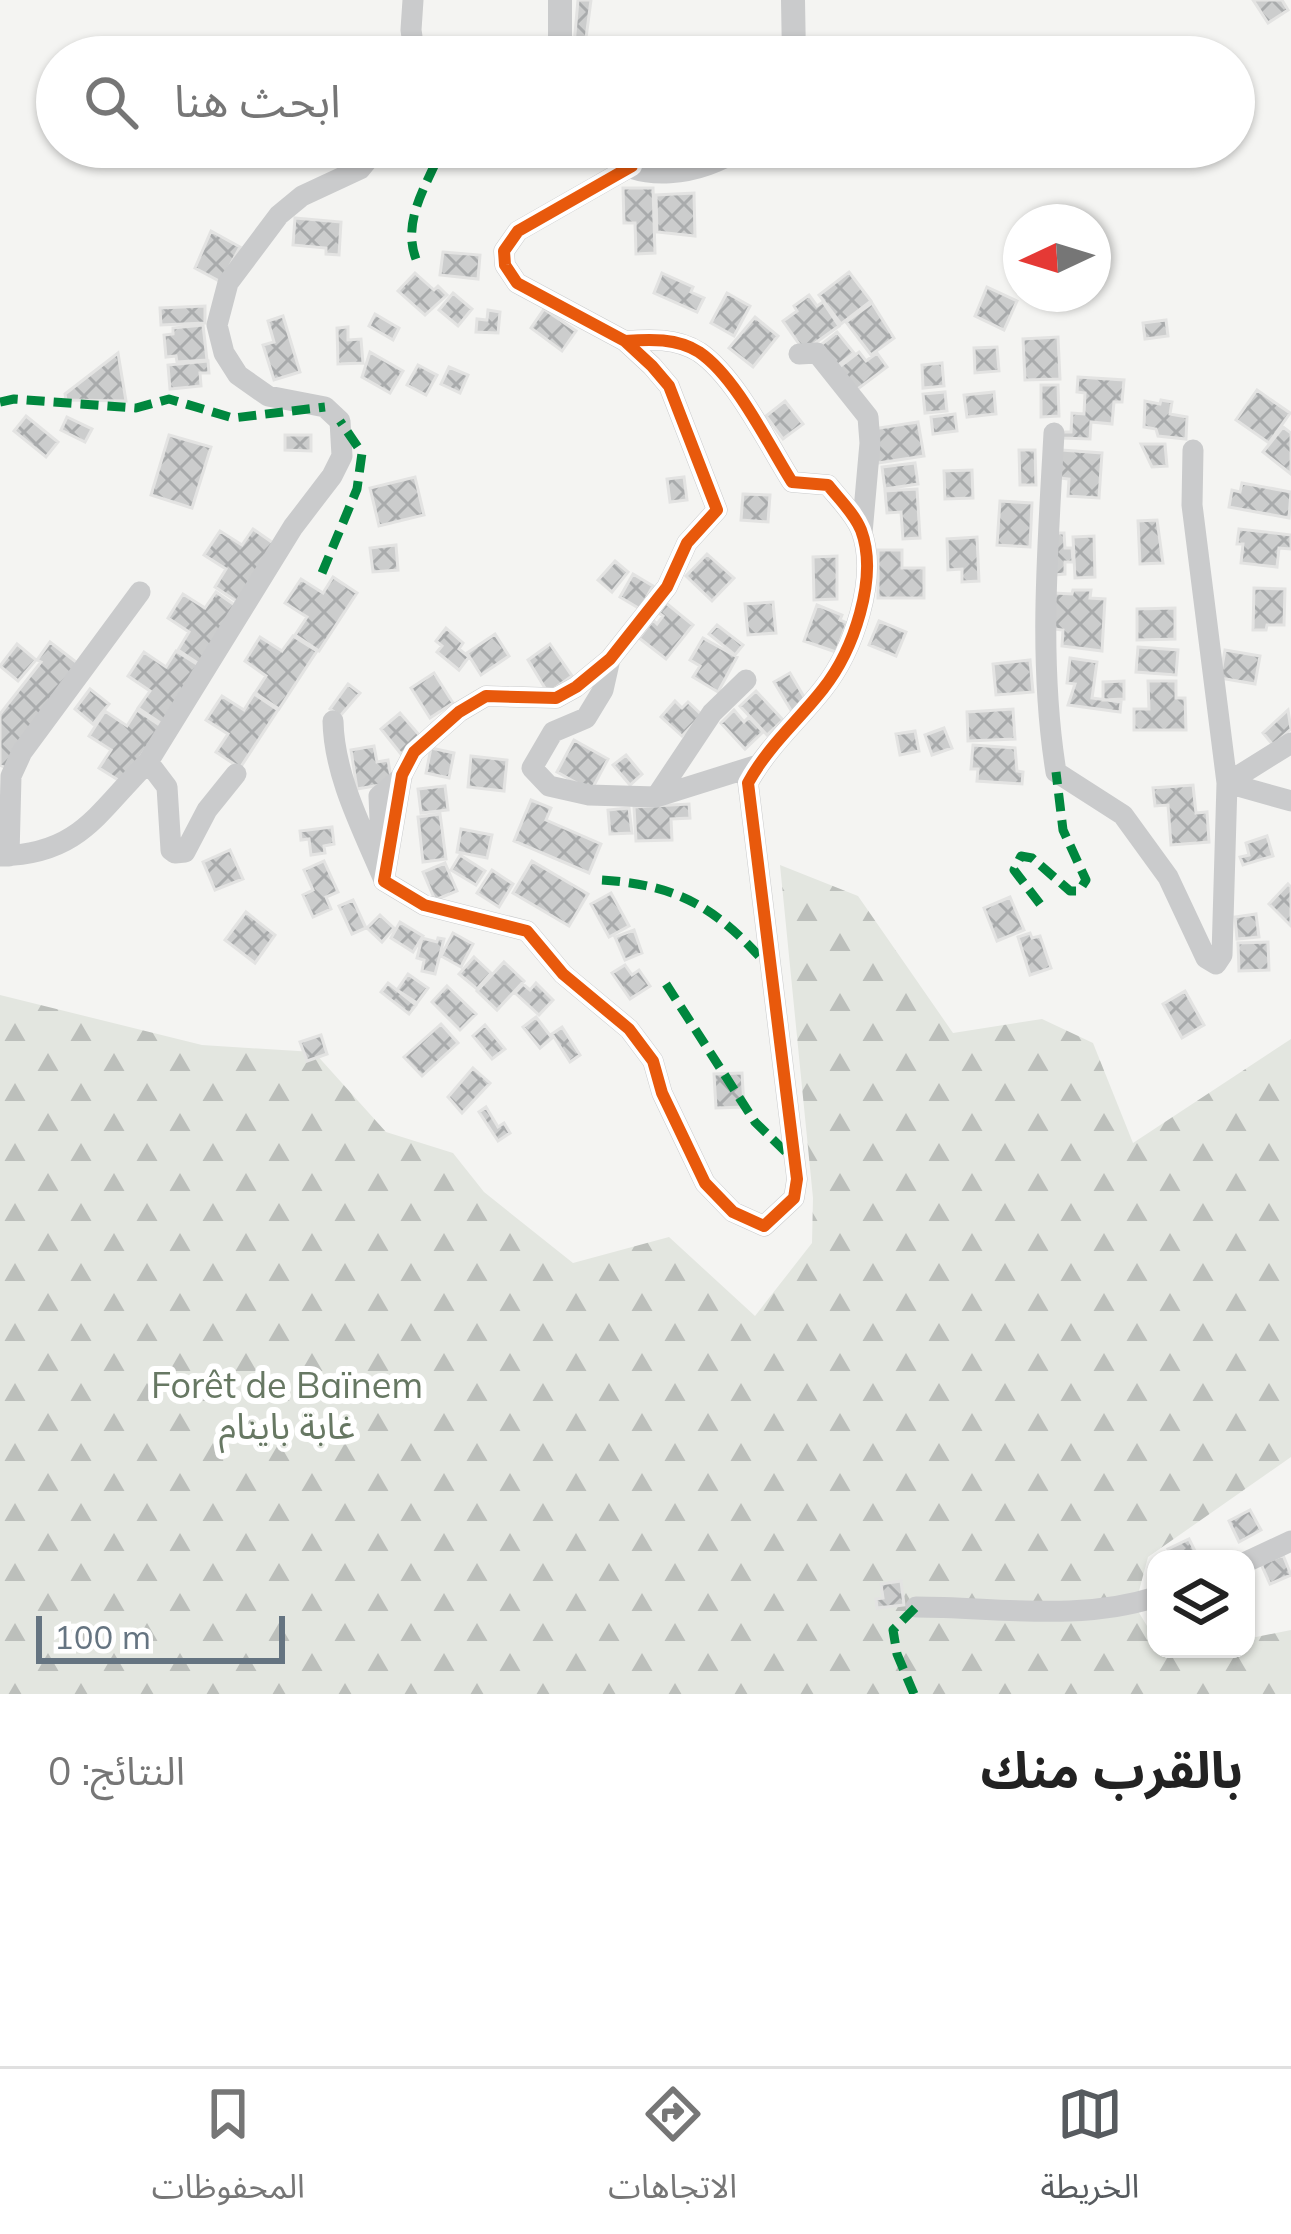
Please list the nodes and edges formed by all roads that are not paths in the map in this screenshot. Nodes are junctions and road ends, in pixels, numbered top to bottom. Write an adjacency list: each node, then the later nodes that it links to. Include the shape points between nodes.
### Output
1 (413, 0): 4 (street)
2 (560, 0): 5 (street)
3 (793, 0): 6 (street)
4 (412, 36)
5 (560, 36)
6 (794, 36)
7 (361, 168): 21 (street, via 279,215 228,283 217,325 238,375 268,396 325,407 340,421 342,455)
8 (628, 168): 11 (street, via 518,231 504,258 517,283)
9 (659, 168): 10 (street)
10 (693, 168)
11 (625, 341): 15 (street, via 673,342 716,366 792,482 828,485); 17 (street, via 669,386 717,510)
12 (799, 354): 15 (street, via 817,353 868,417)
13 (1054, 433): 24 (street, via 1047,676 1056,772 1124,815 1168,877 1211,964 1222,955)
14 (1193, 450): 24 (street, via 1192,505)
15 (862, 533): 22 (street, via 862,607 847,654)
16 (140, 592): 27 (street, via 22,752 11,776)
17 (610, 658): 25 (street, via 586,718 553,732 532,768 549,786); 28 (street, via 556,698 486,696 429,737 379,796)
18 (746, 680): 25 (street, via 712,713)
19 (333, 721): 28 (street, via 350,800)
20 (1291, 742): 24 (street)
21 (148, 762): 23 (street, via 167,787 172,850 180,854); 27 (street, via 77,838)
22 (758, 765): 25 (street); 28 (street, via 748,783 751,826 797,1179 794,1198 764,1226 733,1212 705,1184 653,1061 527,931 424,904)
23 (236, 775)
24 (1227, 784): 26 (street)
25 (656, 797)
26 (1291, 801)
27 (5, 856)
28 (384, 881)
29 (1291, 1541): 30 (street)
30 (1255, 1558)
31 (1147, 1600): 32 (street, via 1074,1613)
32 (916, 1607)

